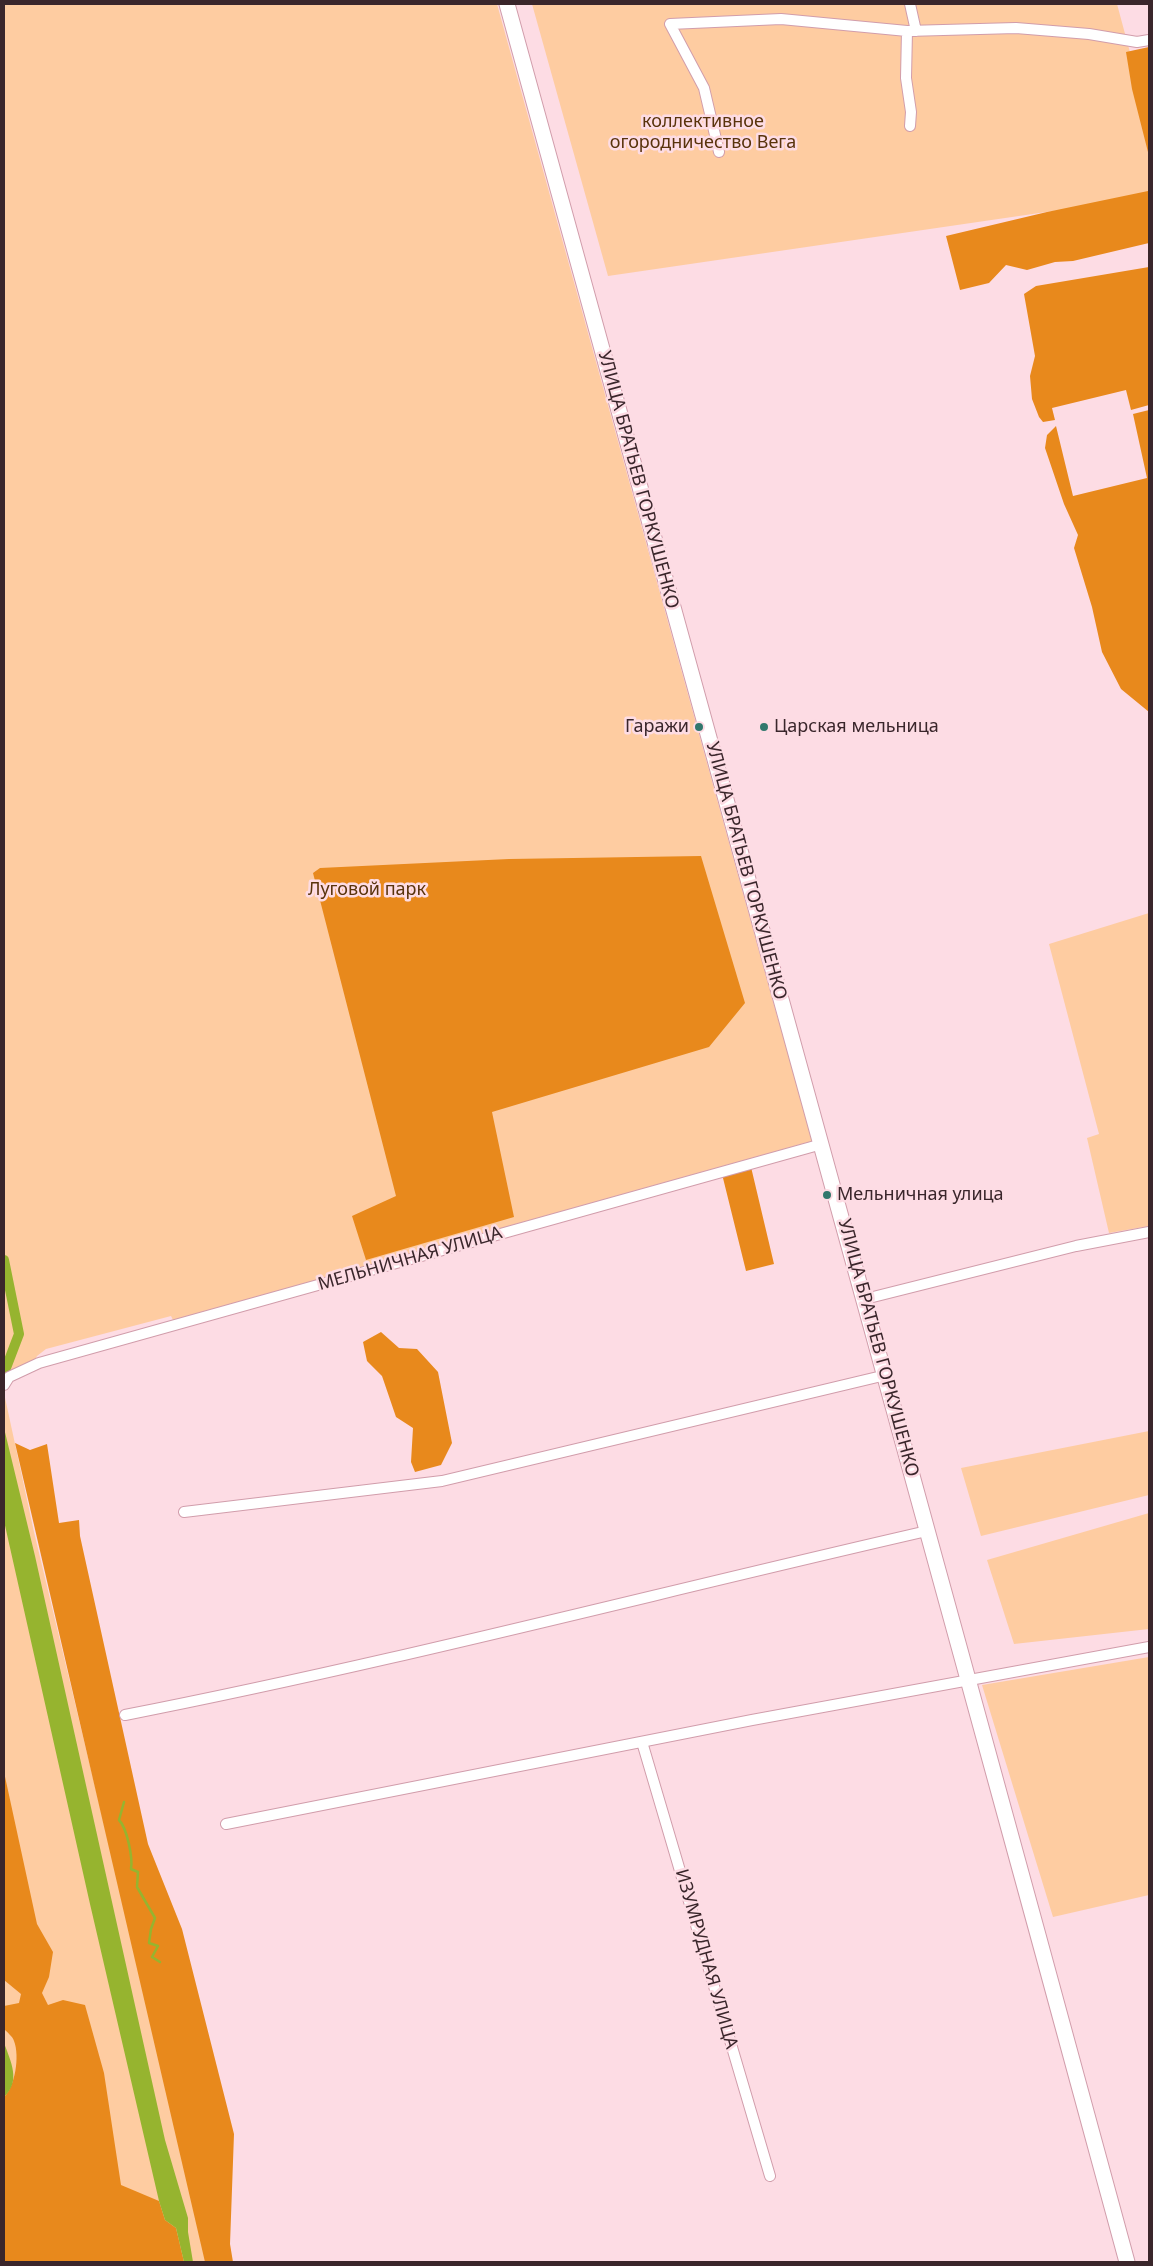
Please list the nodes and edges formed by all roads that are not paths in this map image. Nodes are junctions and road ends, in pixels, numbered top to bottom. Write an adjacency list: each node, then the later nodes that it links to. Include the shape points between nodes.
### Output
1 (507, 4): 7 (street, УЛИЦА БРАТЬЕВ ГОРКУШЕНКО)
2 (910, 4): 3 (street)
3 (911, 31): 4 (street, via 1016,28 1137,42); 5 (street, via 906,78); 6 (street, via 781,20 670,24 704,88)
4 (1149, 40)
5 (910, 126)
6 (719, 152)
7 (822, 1144): 9 (street, УЛИЦА БРАТЬЕВ ГОРКУШЕНКО); 11 (street, МЕЛЬНИЧНАЯ УЛИЦА, via 39,1363 9,1377)
8 (1149, 1232): 9 (street, via 1076,1246)
9 (865, 1299): 10 (street, УЛИЦА БРАТЬЕВ ГОРКУШЕНКО)
10 (886, 1375): 12 (street, via 442,1481); 13 (street, УЛИЦА БРАТЬЕВ ГОРКУШЕНКО)
11 (4, 1384)
12 (184, 1512)
13 (927, 1530): 15 (street, УЛИЦА БРАТЬЕВ ГОРКУШЕНКО); 16 (street, via 476,1639)
14 (1149, 1647): 15 (street)
15 (969, 1684): 17 (street); 20 (street, УЛИЦА БРАТЬЕВ ГОРКУШЕНКО)
16 (125, 1715)
17 (642, 1742): 18 (street); 19 (street, ИЗУМРУДНАЯ УЛИЦА)
18 (226, 1824)
19 (770, 2176)
20 (1127, 2262)

